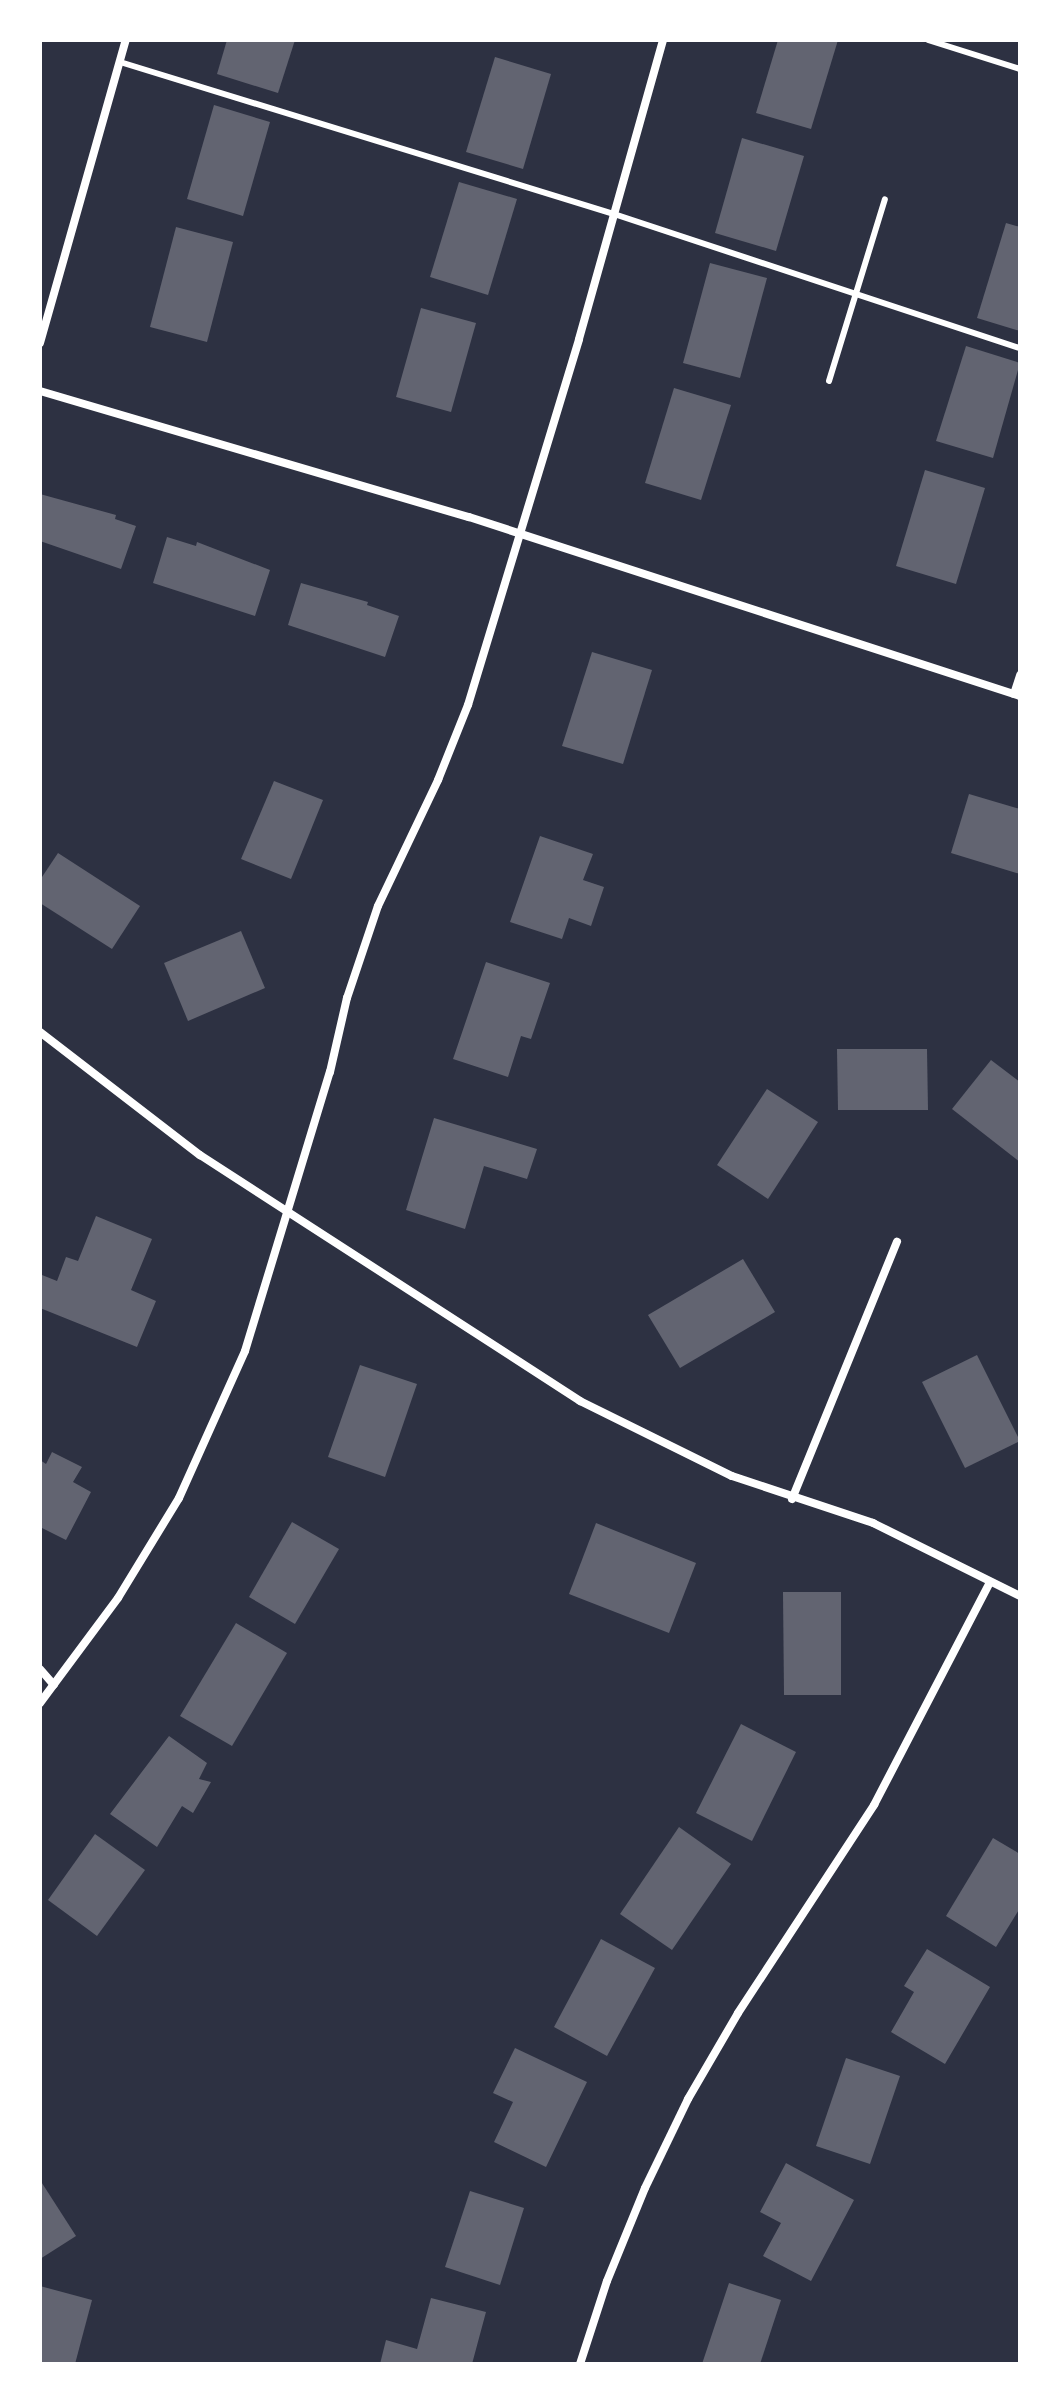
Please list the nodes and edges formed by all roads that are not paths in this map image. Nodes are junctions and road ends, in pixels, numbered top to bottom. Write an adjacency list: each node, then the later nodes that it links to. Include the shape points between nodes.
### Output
1 (126, 40): 4 (street)
2 (663, 40): 7 (street)
3 (928, 40): 5 (lane)
4 (120, 62): 7 (lane); 9 (street)
5 (1020, 69)
6 (885, 199): 8 (lane)
7 (614, 214): 8 (lane); 13 (street)
8 (855, 294): 10 (lane); 11 (lane)
9 (40, 343)
10 (1020, 348)
11 (829, 381)
12 (40, 391): 13 (street)
13 (520, 534): 15 (street); 17 (street, via 468,705 378,906)
14 (1020, 675): 15 (street)
15 (1017, 695)
16 (40, 1032): 17 (street, via 200,1155)
17 (287, 1212): 19 (street, via 580,1401 668,1447); 23 (street, via 245,1351 179,1498 118,1598)
18 (897, 1242): 19 (street)
19 (792, 1499): 20 (street, via 873,1523)
20 (990, 1582): 21 (street); 25 (street, via 874,1805 688,2099 634,2215)
21 (1020, 1596)
22 (40, 1669): 23 (street)
23 (54, 1685): 24 (street)
24 (40, 1703)
25 (580, 2364)

